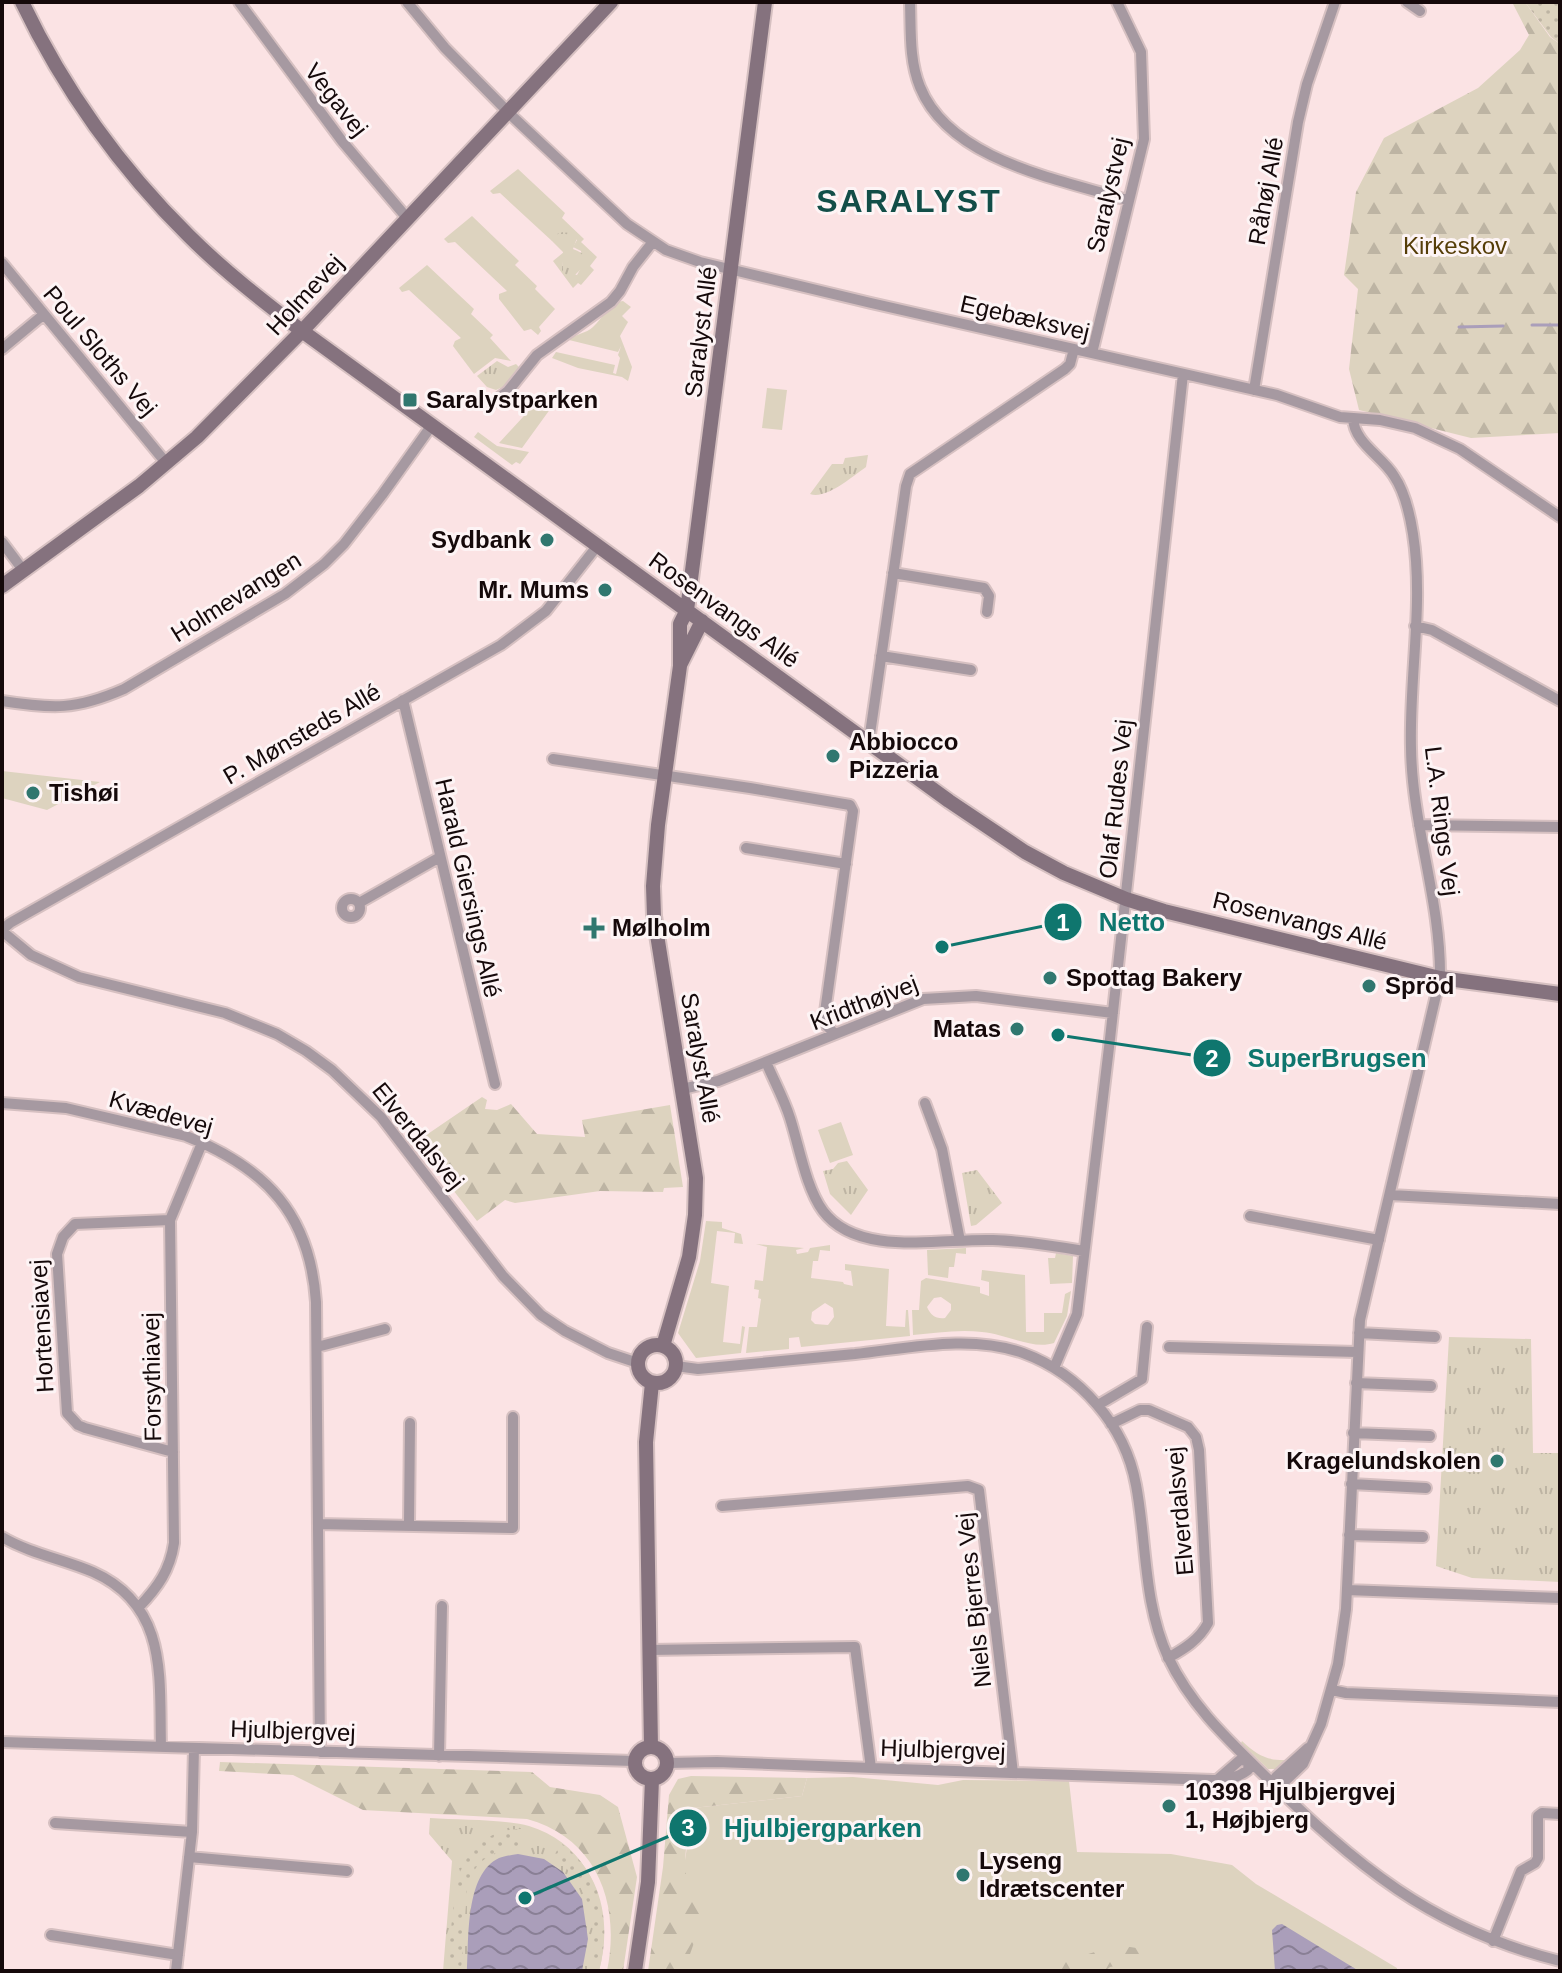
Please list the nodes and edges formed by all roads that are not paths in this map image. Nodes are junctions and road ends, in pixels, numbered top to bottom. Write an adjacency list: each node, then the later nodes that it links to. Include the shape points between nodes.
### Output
1 (22, 2): 18 (street, Rosenvangs Allé, via 80,104 151,196 241,284)
2 (239, 2): 13 (street, Vegavej, via 342,141)
3 (407, 2): 11 (street, Egebæksvej)
4 (611, 2): 11 (street, Holmevej)
5 (765, 2): 16 (street, Saralyst Allé)
6 (910, 2): 12 (street, via 912,57 920,88 939,118 1015,165)
7 (1117, 2): 12 (street, Saralystvej, via 1141,52 1144,139)
8 (1335, 2): 23 (street, Råhøj Allé, via 1298,122)
9 (1407, 2): 10 (street)
10 (1420, 11)
11 (507, 112): 13 (street, Holmevej); 14 (street, Egebæksvej)
12 (1127, 200): 21 (street, Saralystvej)
13 (407, 218): 18 (street, Holmevej)
14 (652, 243): 16 (street, Egebæksvej); 24 (street, via 611,302 537,355)
15 (2, 263): 17 (street, Poul Sloths Vej)
16 (731, 269): 20 (street, Egebæksvej); 34 (street, Saralyst Allé)
17 (43, 315): 19 (street); 27 (street, Poul Sloths Vej)
18 (302, 331): 26 (street, Rosenvangs Allé); 27 (street, Holmevej)
19 (2, 349)
20 (1074, 349): 21 (street, Egebæksvej); 32 (street, via 1065,369 910,474)
21 (1092, 353): 22 (street, Egebæksvej)
22 (1183, 374): 23 (street, Egebæksvej); 52 (street, Olaf Rudes Vej)
23 (1254, 390): 25 (street, Egebæksvej)
24 (492, 403)
25 (1353, 418): 28 (street, Egebæksvej, via 1415,428 1460,449); 37 (street, L.A. Rings Vej, via 1357,437 1395,477 1407,506 1416,564)
26 (432, 425): 30 (street, Rosenvangs Allé); 42 (street, Holmevangen, via 344,544 285,594 105,697 67,707)
27 (167, 464): 31 (street, Holmevej)
28 (1560, 517)
29 (2, 542): 31 (street)
30 (598, 545): 34 (street, Rosenvangs Allé); 41 (street, P. Mønsteds Allé, via 546,611 501,645)
31 (23, 570): 33 (street, Holmevej)
32 (893, 573): 35 (street, via 984,588); 38 (street)
33 (2, 586)
34 (687, 610): 36 (street, Rosenvangs Allé); 39 (street, Saralyst Allé, via 680,624)
35 (987, 612)
36 (702, 621): 39 (street, Saralyst Allé); 44 (street, Rosenvangs Allé)
37 (1415, 626): 43 (street, via 1432,630); 47 (street, L.A. Rings Vej, via 1411,747)
38 (881, 656): 40 (street); 44 (street)
39 (680, 666): 46 (street, Saralyst Allé)
40 (971, 670)
41 (403, 700): 50 (street, Harald Giersings Allé); 54 (street, P. Mønsteds Allé)
42 (2, 701)
43 (1560, 701)
44 (869, 741): 52 (street, Rosenvangs Allé, via 1025,852)
45 (553, 759): 46 (street)
46 (667, 775): 51 (street, via 845,803 853,811); 61 (street, Saralyst Allé, via 654,867 654,916)
47 (1419, 825): 48 (street); 55 (street, L.A. Rings Vej)
48 (1560, 827)
49 (746, 848): 51 (street)
50 (440, 857): 53 (street); 60 (street, Harald Giersings Allé)
51 (846, 864): 58 (street, via 825,1012 826,1025)
52 (1126, 899): 55 (street, Rosenvangs Allé); 57 (street, Olaf Rudes Vej)
53 (359, 903)
54 (2, 930): 80 (street, Elverdalsvej, via 31,955 79,977 225,1013 306,1051 381,1117 503,1276 541,1315 608,1353)
55 (1440, 978): 56 (street, Rosenvangs Allé); 65 (street, L.A. Rings Vej)
56 (1560, 994)
57 (1113, 1013): 58 (street, Kridthøjvej, via 976,996 940,997 905,1005); 71 (street, Olaf Rudes Vej)
58 (835, 1034): 59 (street, Kridthøjvej)
59 (766, 1062): 61 (street, Kridthøjvej); 70 (street, via 816,1199 832,1221 878,1239)
60 (495, 1084)
61 (682, 1089): 76 (street, Saralyst Allé, via 696,1178 695,1215 689,1257)
62 (2, 1103): 64 (street, Kvædevej, via 66,1108)
63 (925, 1103): 70 (street, via 942,1149)
64 (202, 1143): 68 (street, Forsythiavej); 77 (street, Kvædevej, via 228,1155 264,1183 303,1235 314,1279)
65 (1390, 1195): 66 (street); 69 (street, L.A. Rings Vej)
66 (1560, 1204)
67 (1250, 1216): 69 (street)
68 (170, 1220): 92 (street, Forsythiavej); 92 (street, Hortensiavej, via 75,1224 59,1245 57,1264 67,1413 85,1428)
69 (1379, 1240): 74 (street, L.A. Rings Vej)
70 (960, 1241): 71 (street, via 1012,1241)
71 (1084, 1251): 82 (street, Olaf Rudes Vej, via 1077,1314)
72 (1147, 1327): 86 (street, via 1142,1379)
73 (385, 1329): 77 (street)
74 (1359, 1333): 75 (street); 79 (street, L.A. Rings Vej)
75 (1435, 1337)
76 (663, 1346): 80 (street, via 649,1346); 81 (street, via 672,1352)
77 (317, 1347): 96 (street, Kvædevej)
78 (1169, 1347): 79 (street)
79 (1357, 1352): 84 (street, L.A. Rings Vej)
80 (638, 1363): 83 (street, via 641,1375)
81 (676, 1366): 82 (street, Elverdalsvej, via 698,1369 974,1343 1021,1352); 83 (street, via 665,1382)
82 (1054, 1368): 86 (street, Elverdalsvej)
83 (652, 1383): 105 (street, via 646,1442)
84 (1356, 1383): 85 (street); 90 (street, L.A. Rings Vej)
85 (1431, 1386)
86 (1098, 1405): 89 (street, Elverdalsvej)
87 (513, 1417): 97 (street, via 513,1528)
88 (410, 1423): 97 (street)
89 (1111, 1424): 106 (street, Elverdalsvej, via 1136,1485 1150,1601); 106 (street, Elverdalsvej, via 1149,1410 1188,1427 1196,1437 1208,1623 1202,1634)
90 (1353, 1433): 91 (street); 93 (street, L.A. Rings Vej)
91 (1430, 1436)
92 (173, 1452): 104 (street, Forsythiavej, via 172,1558 162,1581)
93 (1351, 1484): 94 (street); 98 (street, L.A. Rings Vej)
94 (1426, 1488)
95 (722, 1506): 119 (street, Niels Bjerres Vej, via 968,1486 979,1490)
96 (318, 1524): 97 (street); 113 (street, Kvædevej)
97 (409, 1524)
98 (1349, 1535): 100 (street); 101 (street, L.A. Rings Vej)
99 (2, 1537): 104 (street, via 108,1579)
100 (1423, 1537)
101 (1347, 1590): 102 (street); 107 (street, L.A. Rings Vej)
102 (1560, 1598)
103 (442, 1606): 114 (street)
104 (139, 1607): 110 (street, via 159,1659)
105 (649, 1650): 111 (street); 118 (street, via 855,1647)
106 (1168, 1658): 116 (street, Elverdalsvej, via 1191,1697)
107 (1332, 1690): 108 (street); 121 (street, L.A. Rings Vej, via 1303,1764)
108 (1560, 1702)
109 (2, 1742): 110 (street, Hjulbjergvej)
110 (161, 1747): 112 (street, Hjulbjergvej)
111 (651, 1747): 115 (street, via 642,1749); 117 (street, via 660,1750)
112 (194, 1748): 113 (street, Hjulbjergvej); 124 (street, Hjulbjergvej)
113 (320, 1752): 114 (street, Hjulbjergvej)
114 (439, 1756): 115 (street, Hjulbjergvej)
115 (634, 1761): 120 (street, via 639,1774)
116 (1249, 1761): 119 (street, Hjulbjergvej, via 1240,1760 1217,1780); 121 (street, Elverdalsvej)
117 (667, 1763): 118 (street, Hjulbjergvej); 120 (street)
118 (871, 1768): 119 (street, Hjulbjergvej)
119 (1013, 1773)
120 (652, 1779): 132 (street, via 648,1882)
121 (1275, 1786): 128 (street, Elverdalsvej, via 1371,1873 1434,1913)
122 (1560, 1814): 128 (street, via 1538,1816 1538,1858 1521,1871)
123 (55, 1823): 124 (street)
124 (192, 1832): 125 (street, Hjulbjergvej)
125 (189, 1857): 126 (street); 129 (street, Hjulbjergvej)
126 (347, 1871)
127 (51, 1935): 129 (street)
128 (1493, 1941): 130 (street, Elverdalsvej)
129 (178, 1955): 131 (street, Hjulbjergvej)
130 (1560, 1961)
131 (176, 1971)
132 (635, 1971)

